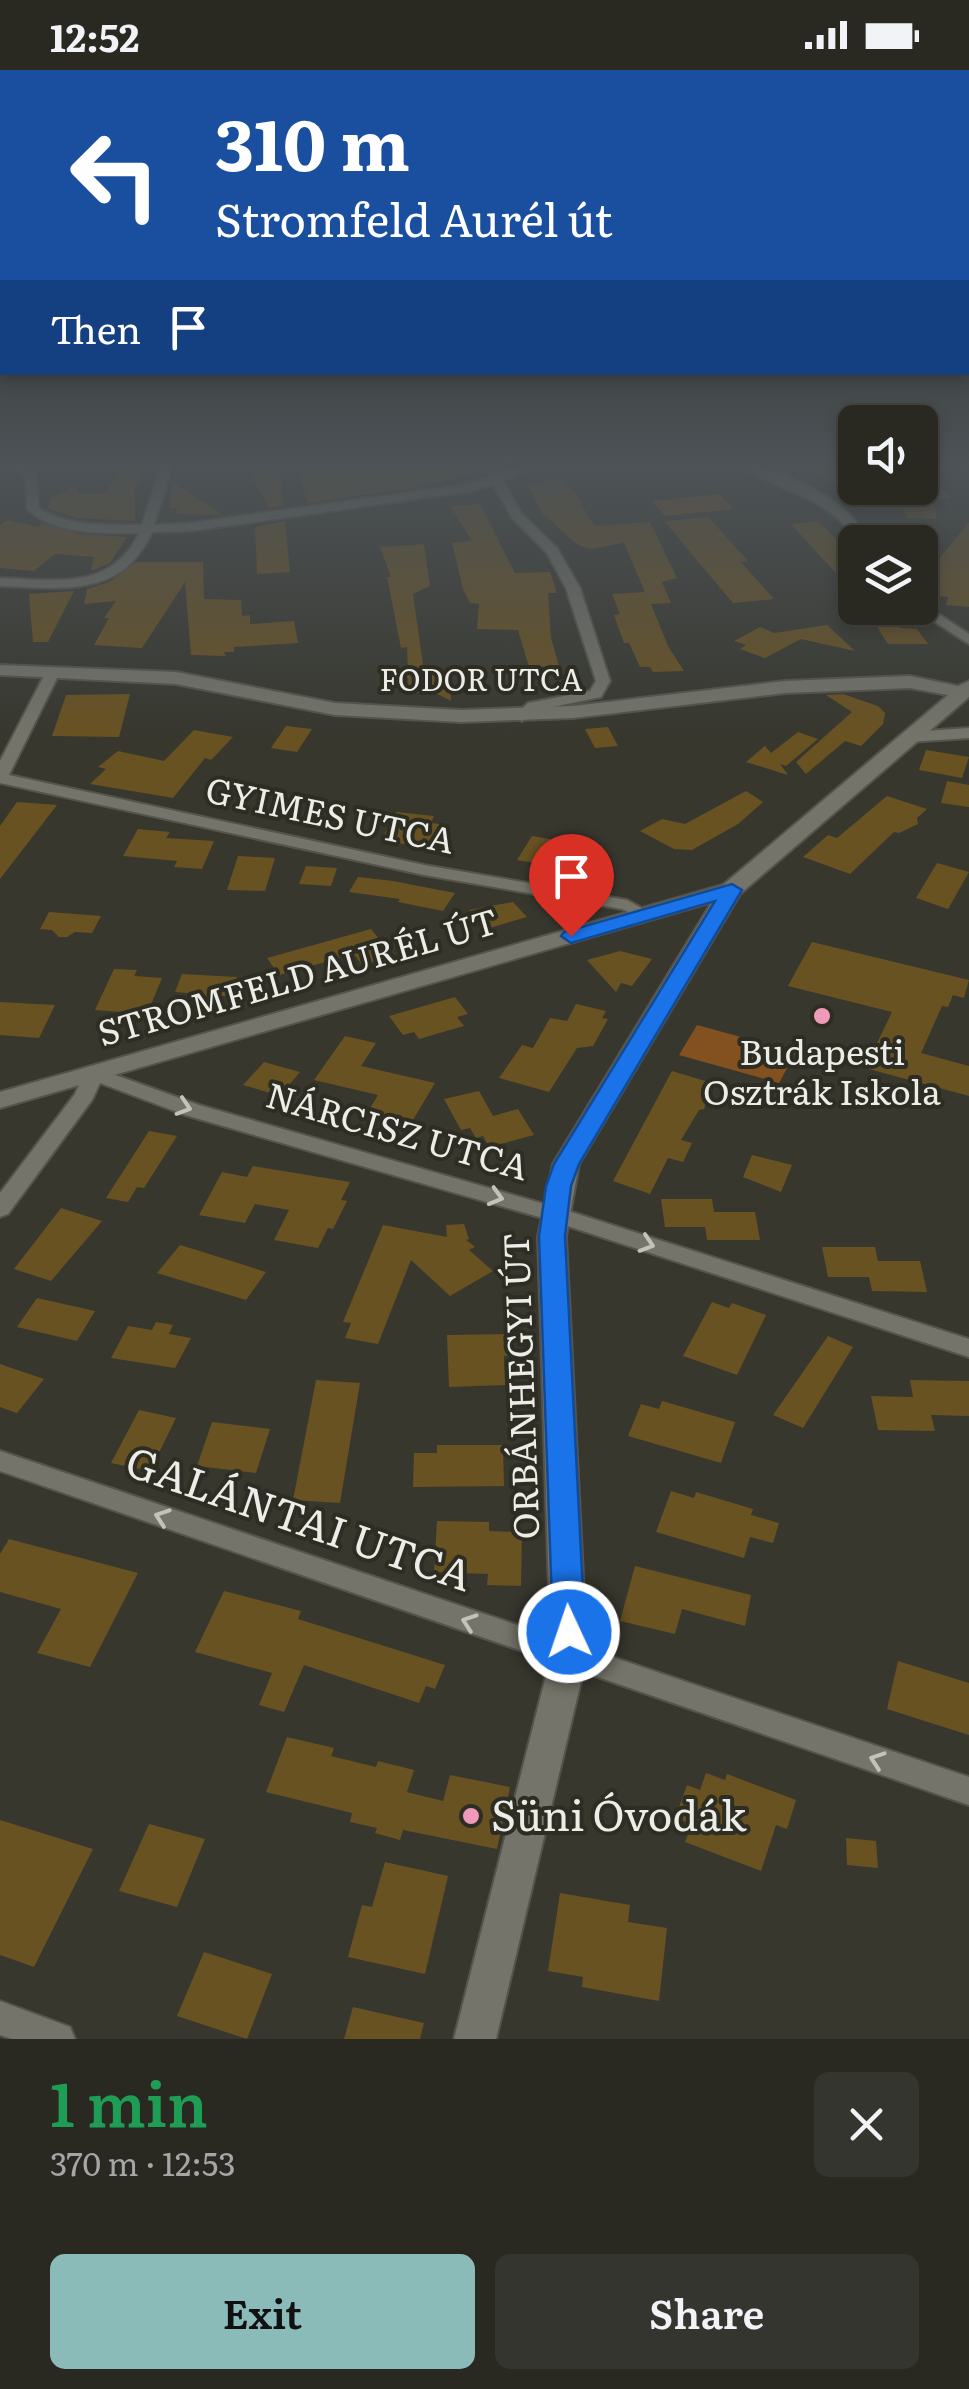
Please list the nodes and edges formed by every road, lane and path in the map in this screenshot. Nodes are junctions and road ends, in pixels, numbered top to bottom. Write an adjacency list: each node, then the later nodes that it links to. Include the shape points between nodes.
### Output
1 (133, 554): 3 (street, via 104,577)
2 (554, 554): 10 (street, via 603,681 596,694 533,706)
3 (0, 582)
4 (938, 618): 5 (street)
5 (969, 640)
6 (0, 670): 7 (street, FODOR UTCA)
7 (53, 672): 10 (street, FODOR UTCA, via 176,678 336,709); 13 (street)
8 (966, 690): 9 (street); 10 (street, FODOR UTCA, via 910,682 786,687); 12 (street, ORBÁNHEGYI ÚT)
9 (969, 713)
10 (522, 716)
11 (969, 733): 12 (street)
12 (909, 738): 14 (street, ORBÁNHEGYI ÚT)
13 (0, 777): 15 (street, GYIMES UTCA, via 424,870 627,905)
14 (732, 890): 15 (street, STROMFELD AURÉL ÚT); 19 (street, ORBÁNHEGYI ÚT, via 566,1164)
15 (645, 915): 16 (street, STROMFELD AURÉL ÚT)
16 (93, 1073): 17 (street, STROMFELD AURÉL ÚT); 18 (street, via 86,1095); 19 (street, NÁRCISZ UTCA, one-way to 19, via 192,1110)
17 (0, 1100)
18 (0, 1209)
19 (554, 1214): 20 (street, NÁRCISZ UTCA, one-way to 20); 22 (street, ORBÁNHEGYI ÚT)
20 (969, 1348)
21 (0, 1462): 22 (street, GALÁNTAI UTCA, one-way to 21)
22 (569, 1656): 23 (street, GALÁNTAI UTCA, one-way to 22); 26 (street, ORBÁNHEGYI ÚT)
23 (969, 1790)
24 (0, 2018): 25 (street)
25 (58, 2039)
26 (475, 2039)

